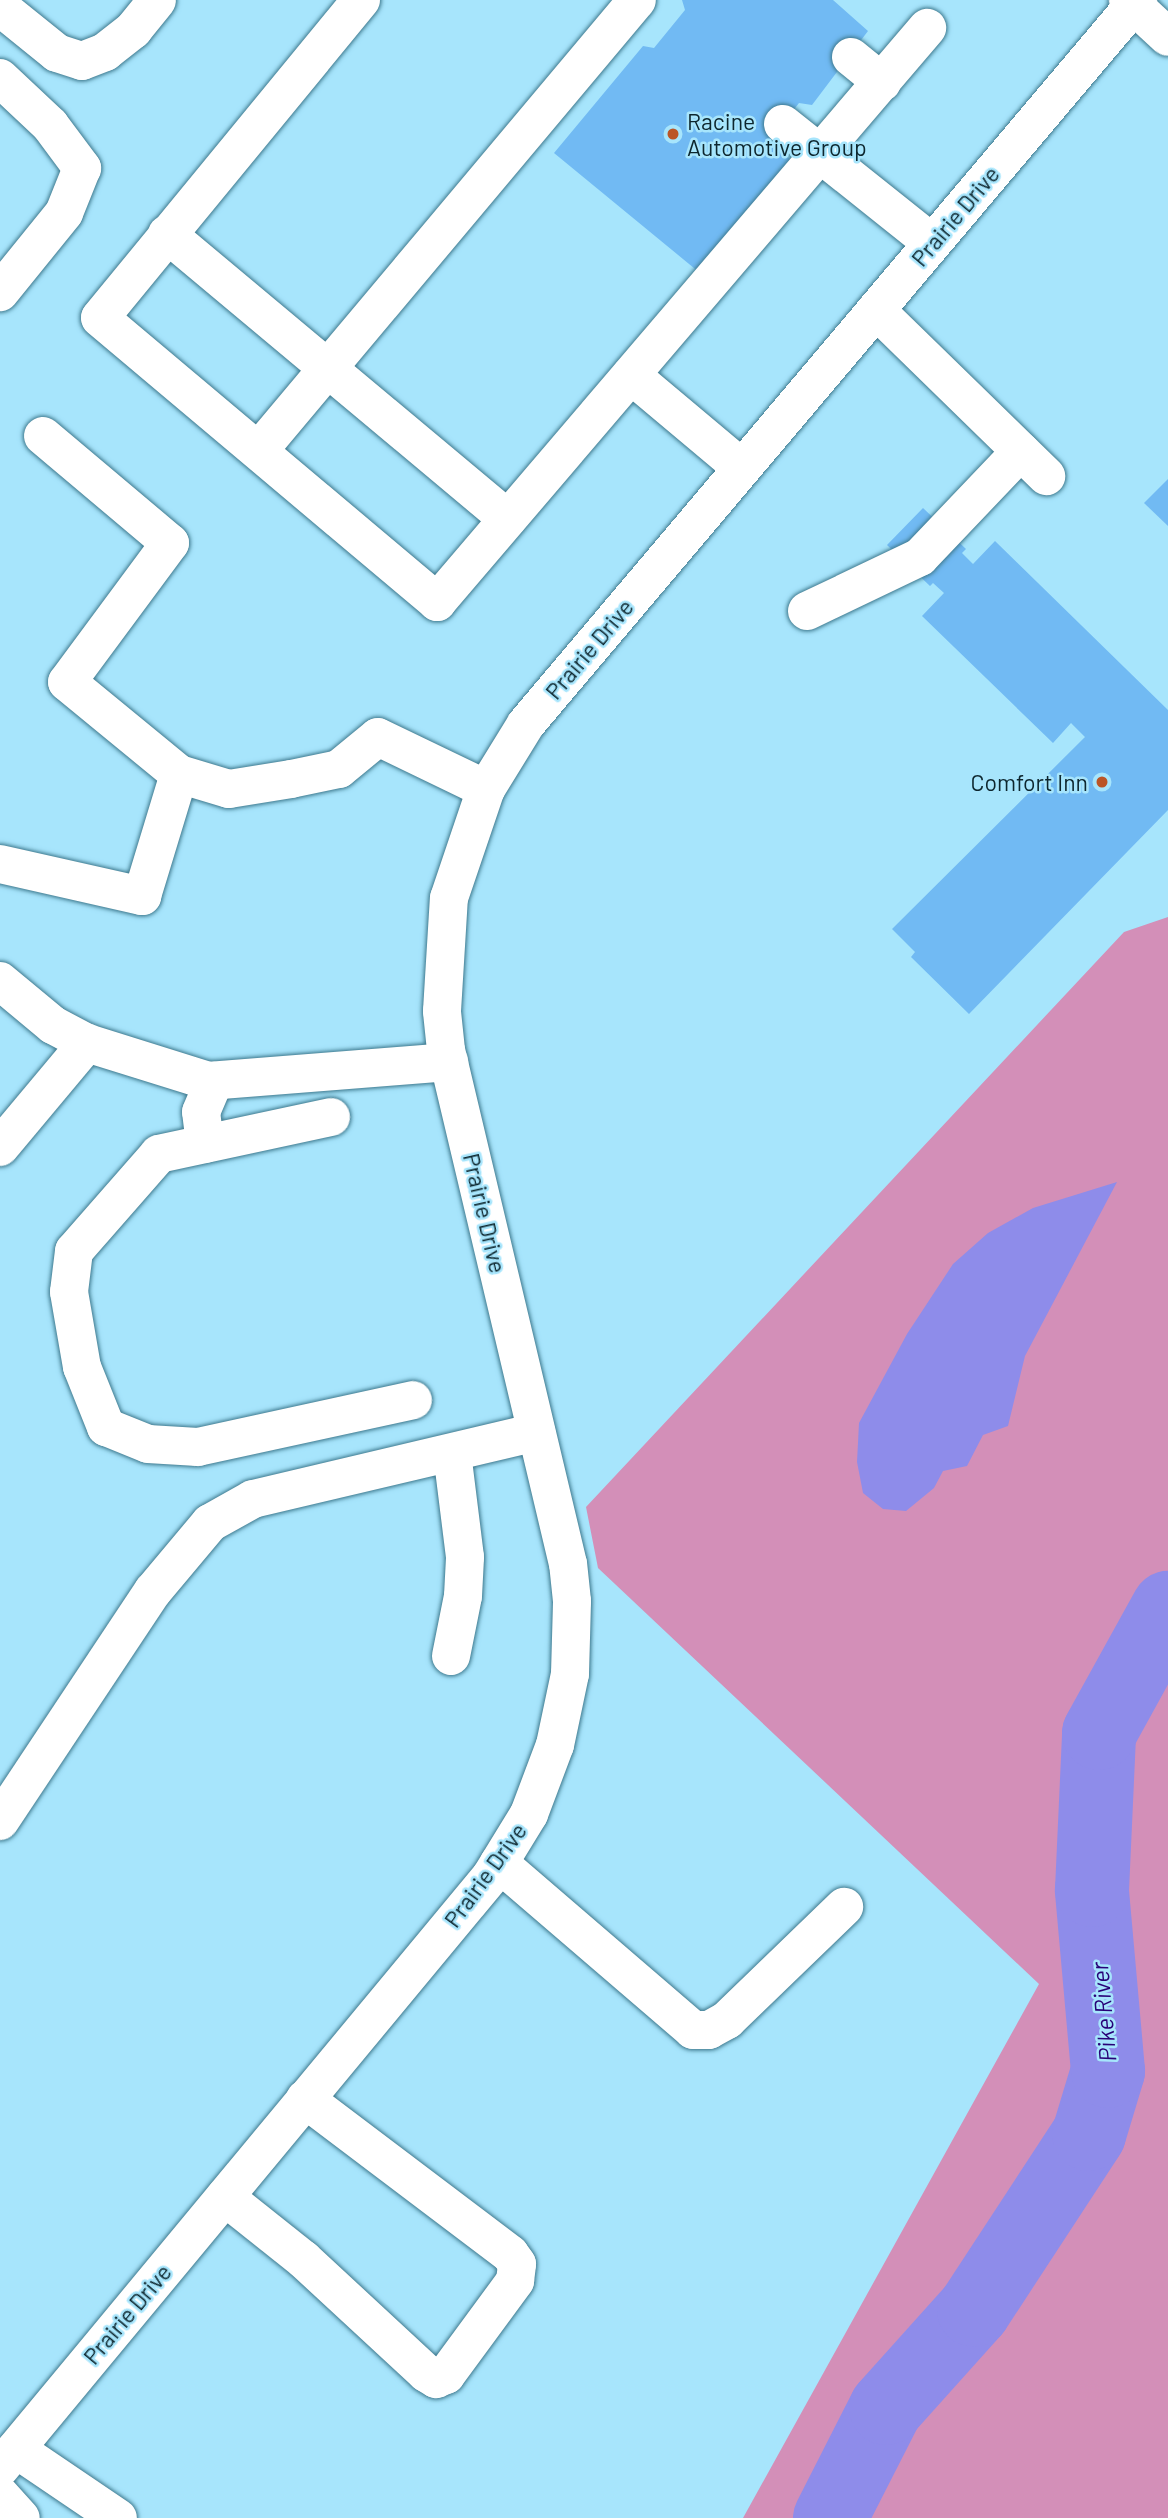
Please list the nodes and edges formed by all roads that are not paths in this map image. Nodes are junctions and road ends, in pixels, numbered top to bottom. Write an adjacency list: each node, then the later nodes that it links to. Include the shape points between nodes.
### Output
1 (157, 0): 5 (street, via 134,30 105,52 82,61 57,53)
2 (361, 0): 13 (street)
3 (637, 0): 17 (street)
4 (1133, 2): 7 (street); 14 (street, Prairie Drive)
5 (0, 7)
6 (928, 28): 10 (street)
7 (1168, 37)
8 (851, 57): 10 (street)
9 (0, 78): 15 (street, via 50,125 82,168 64,213)
10 (882, 82): 12 (street)
11 (783, 124): 12 (street)
12 (819, 155): 14 (street); 18 (street, via 715,266)
13 (167, 234): 17 (street); 20 (street, via 100,318)
14 (932, 243): 16 (street, Prairie Drive)
15 (0, 292)
16 (876, 310): 21 (street, Prairie Drive); 23 (street, via 1033,463 920,557)
17 (328, 368): 20 (street); 22 (street)
18 (631, 375): 21 (street); 22 (street)
19 (43, 436): 24 (street, via 170,542 67,682)
20 (260, 449): 22 (street, via 437,602)
21 (742, 468): 25 (street, Prairie Drive, via 526,724)
22 (508, 519)
23 (807, 611)
24 (179, 774): 25 (street, via 229,789 291,779 339,769 378,737); 26 (street, via 142,895)
25 (486, 789): 29 (street, Prairie Drive, via 459,860 444,935 442,1011)
26 (0, 864)
27 (0, 981): 28 (street, via 53,1025)
28 (87, 1043): 30 (street, via 158,1068); 33 (street)
29 (449, 1062): 30 (street); 35 (street, Prairie Drive)
30 (214, 1081): 32 (street, via 201,1112)
31 (331, 1117): 32 (street)
32 (205, 1144): 34 (street, via 159,1154 74,1251 69,1292 82,1367 106,1427 148,1444 198,1447)
33 (0, 1147)
34 (413, 1399)
35 (536, 1432): 36 (street); 39 (street, Prairie Drive, via 568,1564 570,1674 555,1745 529,1814)
36 (452, 1452): 37 (street, via 465,1557); 38 (street, via 253,1499 210,1523 153,1591)
37 (451, 1656)
38 (0, 1821)
39 (499, 1863): 40 (street, via 693,2030 709,2030 727,2020); 41 (street, Prairie Drive)
40 (845, 1907)
41 (305, 2099): 42 (street, Prairie Drive); 42 (street, via 510,2253 517,2264 515,2281 446,2375 436,2379 426,2373 303,2259)
42 (225, 2197): 43 (street, Prairie Drive)
43 (8, 2458): 46 (street)
44 (0, 2496): 45 (street)
45 (21, 2518)
46 (118, 2518)

